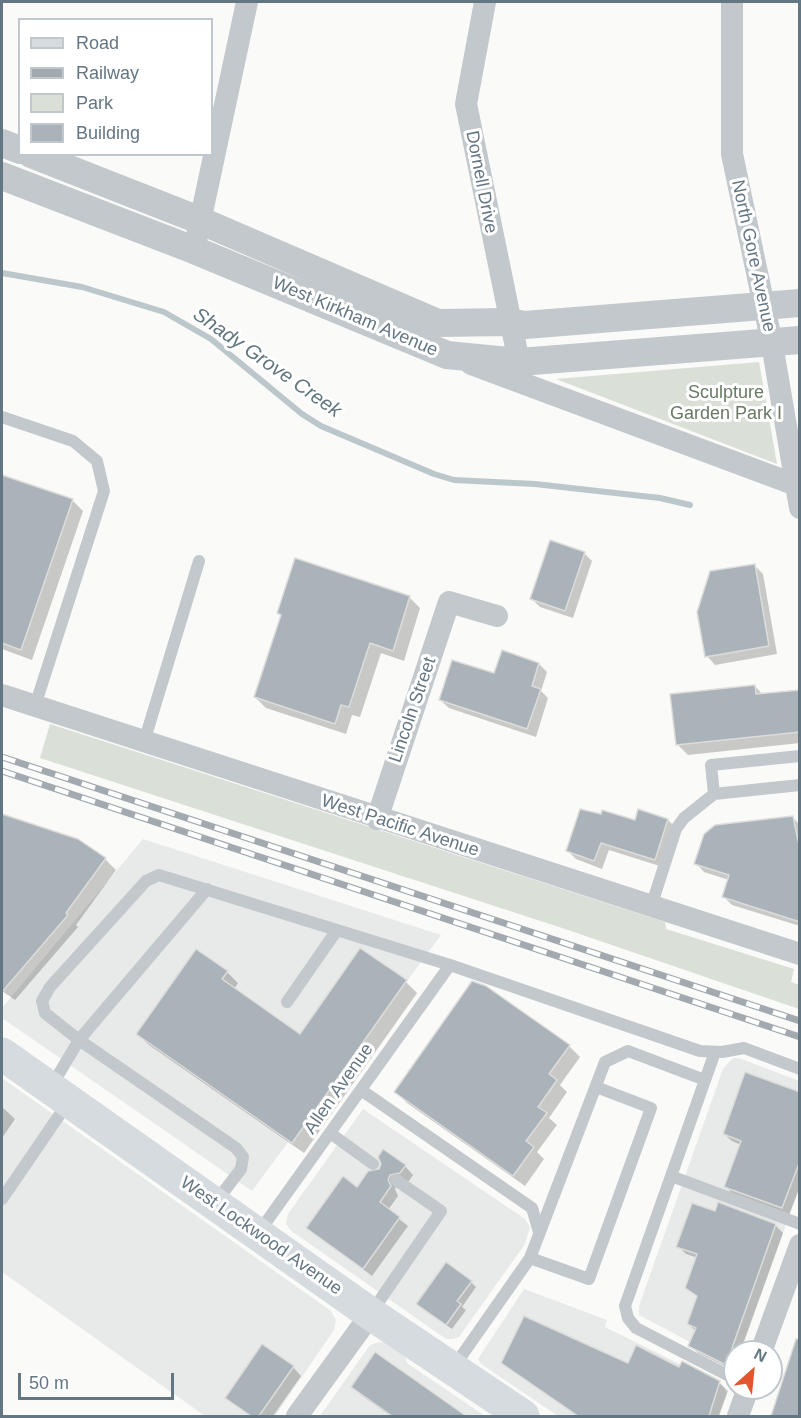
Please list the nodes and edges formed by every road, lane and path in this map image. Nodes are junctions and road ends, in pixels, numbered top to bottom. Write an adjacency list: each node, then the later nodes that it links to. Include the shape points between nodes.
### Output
1 (247, 2): 8 (street)
2 (485, 2): 12 (street, Dornell Drive, via 466,104)
3 (732, 2): 11 (street, North Gore Avenue, via 732,154)
4 (2, 143): 5 (street)
5 (18, 149)
6 (36, 156): 8 (street, West Kirkham Avenue)
7 (2, 176): 9 (street, West Kirkham Avenue)
8 (199, 220): 9 (street); 12 (street, West Kirkham Avenue, via 438,323)
9 (194, 250): 14 (street, West Kirkham Avenue)
10 (800, 303): 11 (street, West Kirkham Avenue)
11 (765, 306): 12 (street, West Kirkham Avenue, via 525,326); 13 (street, North Gore Avenue)
12 (508, 322): 15 (street, Dornell Drive)
13 (786, 342): 15 (street, West Kirkham Avenue); 17 (street, North Gore Avenue)
14 (447, 355): 15 (street, West Kirkham Avenue); 17 (street)
15 (519, 362)
16 (2, 417): 22 (lane, via 73,441 97,461 104,491)
17 (798, 484): 18 (street, North Gore Avenue)
18 (800, 508)
19 (198, 561): 23 (lane)
20 (497, 616): 27 (street, Lincoln Street, via 449,602)
21 (2, 695): 22 (street, West Pacific Avenue)
22 (35, 706): 23 (street, West Pacific Avenue)
23 (144, 742): 27 (street, West Pacific Avenue)
24 (800, 756): 26 (lane, via 711,765)
25 (800, 785): 26 (lane)
26 (714, 794): 29 (lane, via 676,829)
27 (377, 819): 29 (street, West Pacific Avenue)
28 (207, 889): 30 (lane); 34 (lane); 34 (lane, via 159,875 146,881 50,987 42,1001 45,1013)
29 (651, 907): 31 (street, West Pacific Avenue)
30 (337, 930): 32 (lane); 33 (lane)
31 (800, 954)
32 (450, 965): 35 (lane, via 700,1051); 40 (lane, Allen Avenue)
33 (287, 1002)
34 (79, 1040): 41 (lane); 47 (lane, via 236,1148 243,1157 241,1168)
35 (715, 1052): 37 (lane, via 744,1048); 38 (lane)
36 (2, 1054): 41 (main road, West Lockwood Avenue)
37 (800, 1069)
38 (705, 1080): 39 (lane, via 627,1051 605,1062); 44 (lane)
39 (596, 1087): 49 (lane); 52 (lane, via 651,1108 589,1279)
40 (361, 1090): 42 (lane, Allen Avenue); 49 (lane, via 532,1208)
41 (60, 1095): 46 (lane); 47 (main road, West Lockwood Avenue)
42 (330, 1133): 43 (lane); 50 (lane, Allen Avenue)
43 (373, 1164)
44 (671, 1176): 48 (lane); 56 (lane, via 625,1306 628,1318 636,1328)
45 (396, 1180): 53 (lane, via 441,1211)
46 (2, 1199)
47 (215, 1203): 50 (main road, West Lockwood Avenue)
48 (800, 1224)
49 (539, 1232): 52 (lane)
50 (258, 1233): 53 (main road, West Lockwood Avenue)
51 (798, 1252): 54 (street)
52 (530, 1258): 55 (lane)
53 (370, 1314): 55 (main road, West Lockwood Avenue); 58 (street)
54 (765, 1340)
55 (453, 1369): 59 (main road, West Lockwood Avenue)
56 (723, 1373)
57 (744, 1400): 60 (street)
58 (297, 1416)
59 (523, 1416)
60 (738, 1416)

